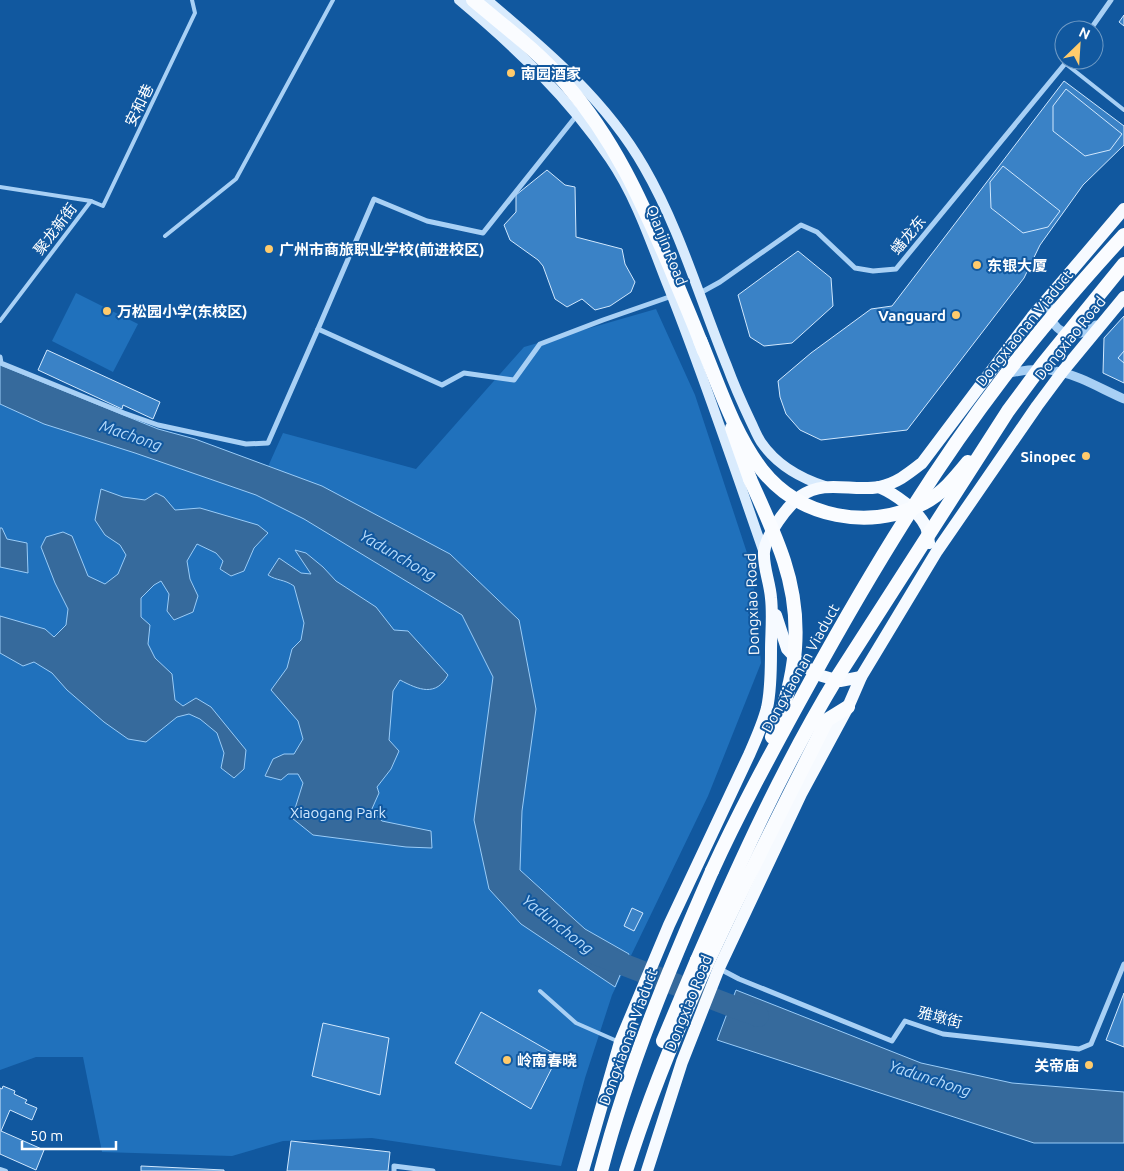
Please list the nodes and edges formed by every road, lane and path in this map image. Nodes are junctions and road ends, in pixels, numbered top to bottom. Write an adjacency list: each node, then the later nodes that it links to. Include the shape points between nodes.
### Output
1 (192, 0): 13 (lane, 安和巷, via 195,13 103,206)
2 (333, 0): 16 (lane, via 236,179)
3 (459, 0): 11 (main road, Qianjin Road, via 530,64)
4 (473, 0): 25 (highway, via 565,82 610,142 646,212)
5 (487, 0): 18 (main road, Qianjin Road, via 587,91 625,138 659,194)
6 (1111, 0): 7 (street)
7 (1097, 20)
8 (1060, 70): 18 (street, 蟠龙东, via 896,269 873,271 855,268 817,232 801,225)
9 (1076, 70): 10 (lane)
10 (1124, 110)
11 (577, 114): 20 (main road, Qianjin Road, via 623,181); 24 (street, via 483,233 427,221 374,199)
12 (0, 187): 13 (lane, 聚龙新街)
13 (90, 201): 23 (lane, 聚龙新街)
14 (1124, 209): 19 (main road, Dongxiao Road)
15 (1124, 235): 38 (highway, Dongxiaonan Viaduct, bridge, via 1010,369 937,471 824,656)
16 (165, 236)
17 (1124, 264): 30 (highway, bridge)
18 (700, 293): 31 (main road, Qianjin Road, via 740,400 760,442 793,473)
19 (1051, 293): 22 (street, via 1049,316 1065,332 1084,333); 28 (main road, Dongxiao Road)
20 (672, 296): 24 (street, via 540,344 514,380 464,373 442,385); 33 (main road, Qianjin Road)
21 (1124, 297): 22 (main road, Dongxiao Road)
22 (1106, 317): 27 (main road, Dongxiao Road)
23 (0, 321)
24 (318, 329): 26 (street, via 268,443 246,444 158,425 1,363)
25 (700, 340): 30 (highway, bridge, via 740,434 763,471 794,499 833,515 877,517 923,504 954,478); 38 (highway, bridge, via 750,479 784,560 795,614 795,652 790,687)
26 (0, 357)
27 (1063, 371): 28 (street, via 1024,370); 29 (street); 34 (main road, Dongxiao Road)
28 (983, 380): 32 (main road, Dongxiao Road, via 922,463 902,480)
29 (1124, 399)
30 (1008, 411): 49 (highway, bridge, via 856,646 795,752 724,898 677,1006 647,1086)
31 (825, 486): 32 (main road, Dongxiao Road); 33 (main road, Dongxiao Road, via 801,496 787,510 768,540)
32 (879, 487): 34 (main road, via 904,501 927,528)
33 (764, 553): 35 (main road, Dongxiao Road)
34 (927, 568): 36 (main road, Dongxiao Road)
35 (771, 598): 36 (main road, via 787,649 802,665 840,681); 42 (main road, Dongxiao Road, via 770,689 761,728 658,949)
36 (861, 677): 37 (main road, Dongxiao Road)
37 (848, 707): 40 (main road, Dongxiao Road, via 801,794); 49 (highway, via 827,720 760,852 662,1067)
38 (726, 841): 48 (highway, Dongxiaonan Viaduct, bridge, via 654,1008)
39 (1124, 964): 40 (street, 雅墩街, via 1091,1044 1079,1049 943,1034 905,1021 892,1041)
40 (717, 973): 50 (main road, Dongxiao Road, via 671,1093)
41 (540, 991): 42 (lane, via 576,1023)
42 (620, 1042): 47 (main road, Dongxiao Road)
43 (0, 1168): 44 (lane)
44 (6, 1171)
45 (394, 1171): 46 (street, via 394,1166)
46 (433, 1171)
47 (583, 1171)
48 (601, 1171)
49 (625, 1171)
50 (648, 1171)

